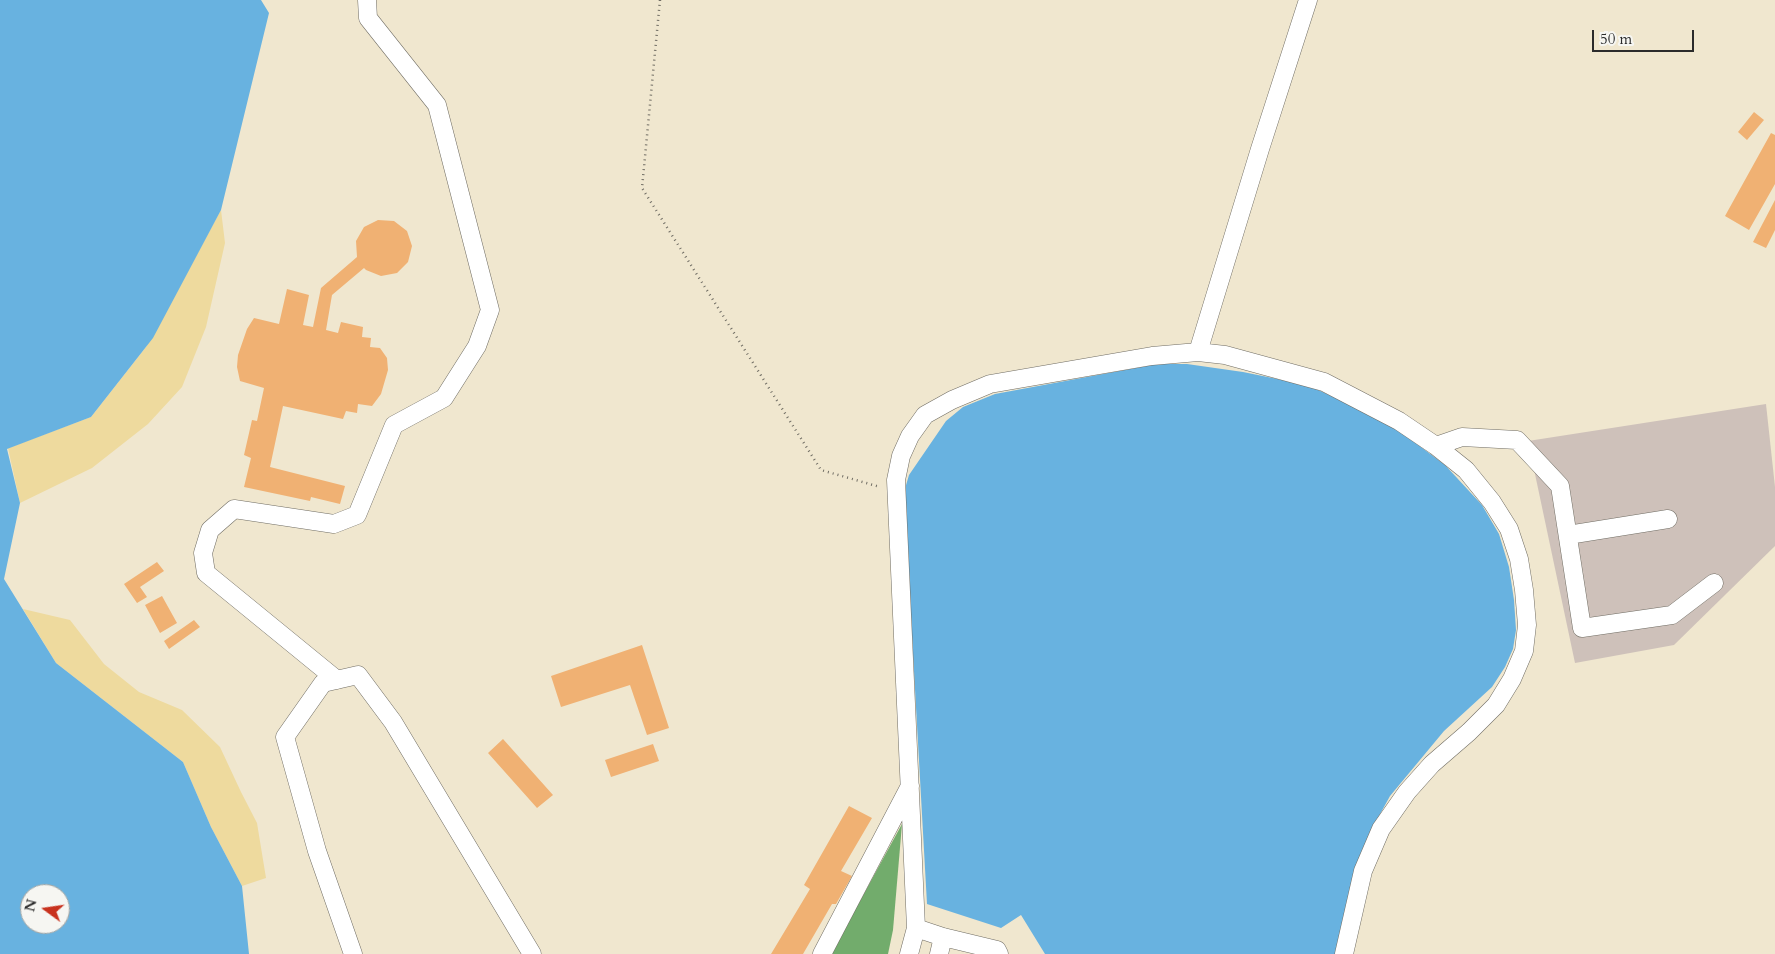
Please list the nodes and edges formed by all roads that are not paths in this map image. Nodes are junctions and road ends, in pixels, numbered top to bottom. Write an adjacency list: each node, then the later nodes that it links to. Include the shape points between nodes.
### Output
1 (367, 0): 8 (street, via 368,18 437,105 490,310 477,346 444,398 394,425 358,515 334,524 234,509 210,530 203,553 206,572)
2 (1308, 0): 3 (street)
3 (1198, 352): 4 (street, via 1225,355 1324,382); 9 (street, via 1152,356 990,384 926,415 910,436 901,456 896,480)
4 (1436, 446): 6 (street, via 1462,437 1517,440 1560,486); 17 (street, via 1466,470 1509,529 1519,559 1524,590 1527,625 1524,652 1496,705 1432,764 1381,829 1363,871)
5 (1668, 519): 6 (street)
6 (1568, 535): 7 (street, via 1582,628 1672,615)
7 (1714, 583)
8 (337, 680): 12 (street, via 323,683 286,736 317,851); 13 (street, via 358,675 393,722)
9 (910, 785): 10 (street); 14 (street)
10 (916, 928): 11 (street); 15 (street)
11 (941, 946): 16 (street, via 997,950)
12 (353, 954)
13 (532, 954)
14 (822, 954)
15 (909, 954)
16 (999, 954)
17 (1344, 954)

